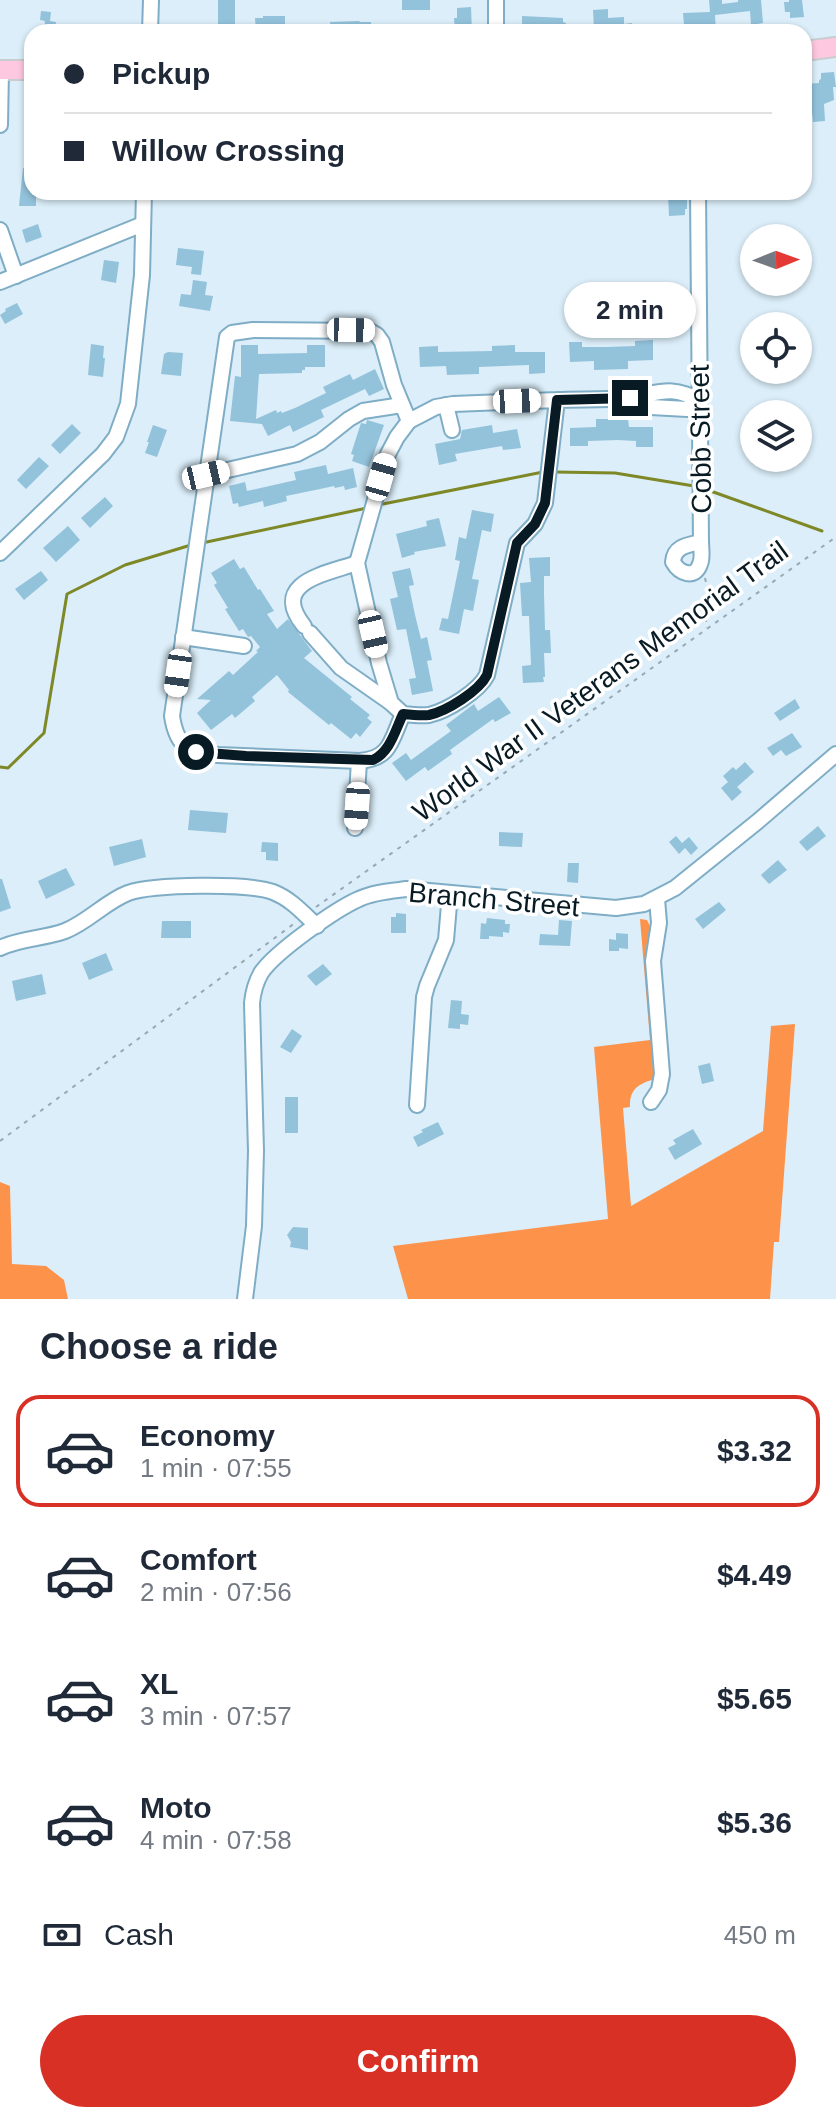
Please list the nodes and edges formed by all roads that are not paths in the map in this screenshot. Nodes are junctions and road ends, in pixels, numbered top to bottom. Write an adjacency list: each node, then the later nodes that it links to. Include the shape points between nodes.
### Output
1 (151, 0): 3 (street)
2 (496, 0): 4 (street)
3 (150, 24)
4 (496, 24)
5 (836, 47): 6 (main road)
6 (812, 50)
7 (1, 70): 8 (main road); 9 (street)
8 (24, 70)
9 (0, 125)
10 (144, 200): 12 (street)
11 (698, 200): 17 (street, Cobb Street)
12 (143, 224): 14 (street); 24 (street, via 132,374 116,437)
13 (0, 230): 14 (street)
14 (16, 276): 15 (street)
15 (0, 282)
16 (557, 400): 17 (street, via 685,392); 19 (street); 29 (street, via 545,503 517,543 487,675 442,711)
17 (699, 401): 23 (street, Cobb Street)
18 (402, 405): 20 (street); 22 (street, via 363,411 297,454); 22 (street, via 382,342 370,331 232,333 225,343)
19 (446, 405): 20 (street); 21 (street)
20 (409, 421): 25 (street, via 388,454)
21 (452, 430)
22 (206, 475): 26 (street)
23 (701, 542): 23 (street, Cobb Street, via 695,572 678,570 676,551)
24 (0, 553)
25 (357, 563): 28 (street); 28 (street, via 306,580 297,588 294,611 341,668)
26 (183, 637): 27 (street); 31 (street, via 172,716 178,740 186,748 218,755)
27 (244, 646)
28 (391, 703): 29 (street)
29 (403, 714): 31 (street, via 381,756)
30 (836, 754): 34 (street, Branch Street)
31 (359, 761): 32 (street)
32 (355, 828)
33 (450, 893): 34 (street, Branch Street, via 616,908); 35 (street, Branch Street, via 383,892 355,901); 38 (street, via 446,940 424,997)
34 (657, 899): 37 (street, via 653,969 662,1074)
35 (317, 926): 36 (street, via 284,897 257,887 152,888 124,895 64,931); 39 (street, Branch Street, via 267,965 253,995 256,1151)
36 (0, 948)
37 (651, 1102)
38 (417, 1105)
39 (245, 1299)

